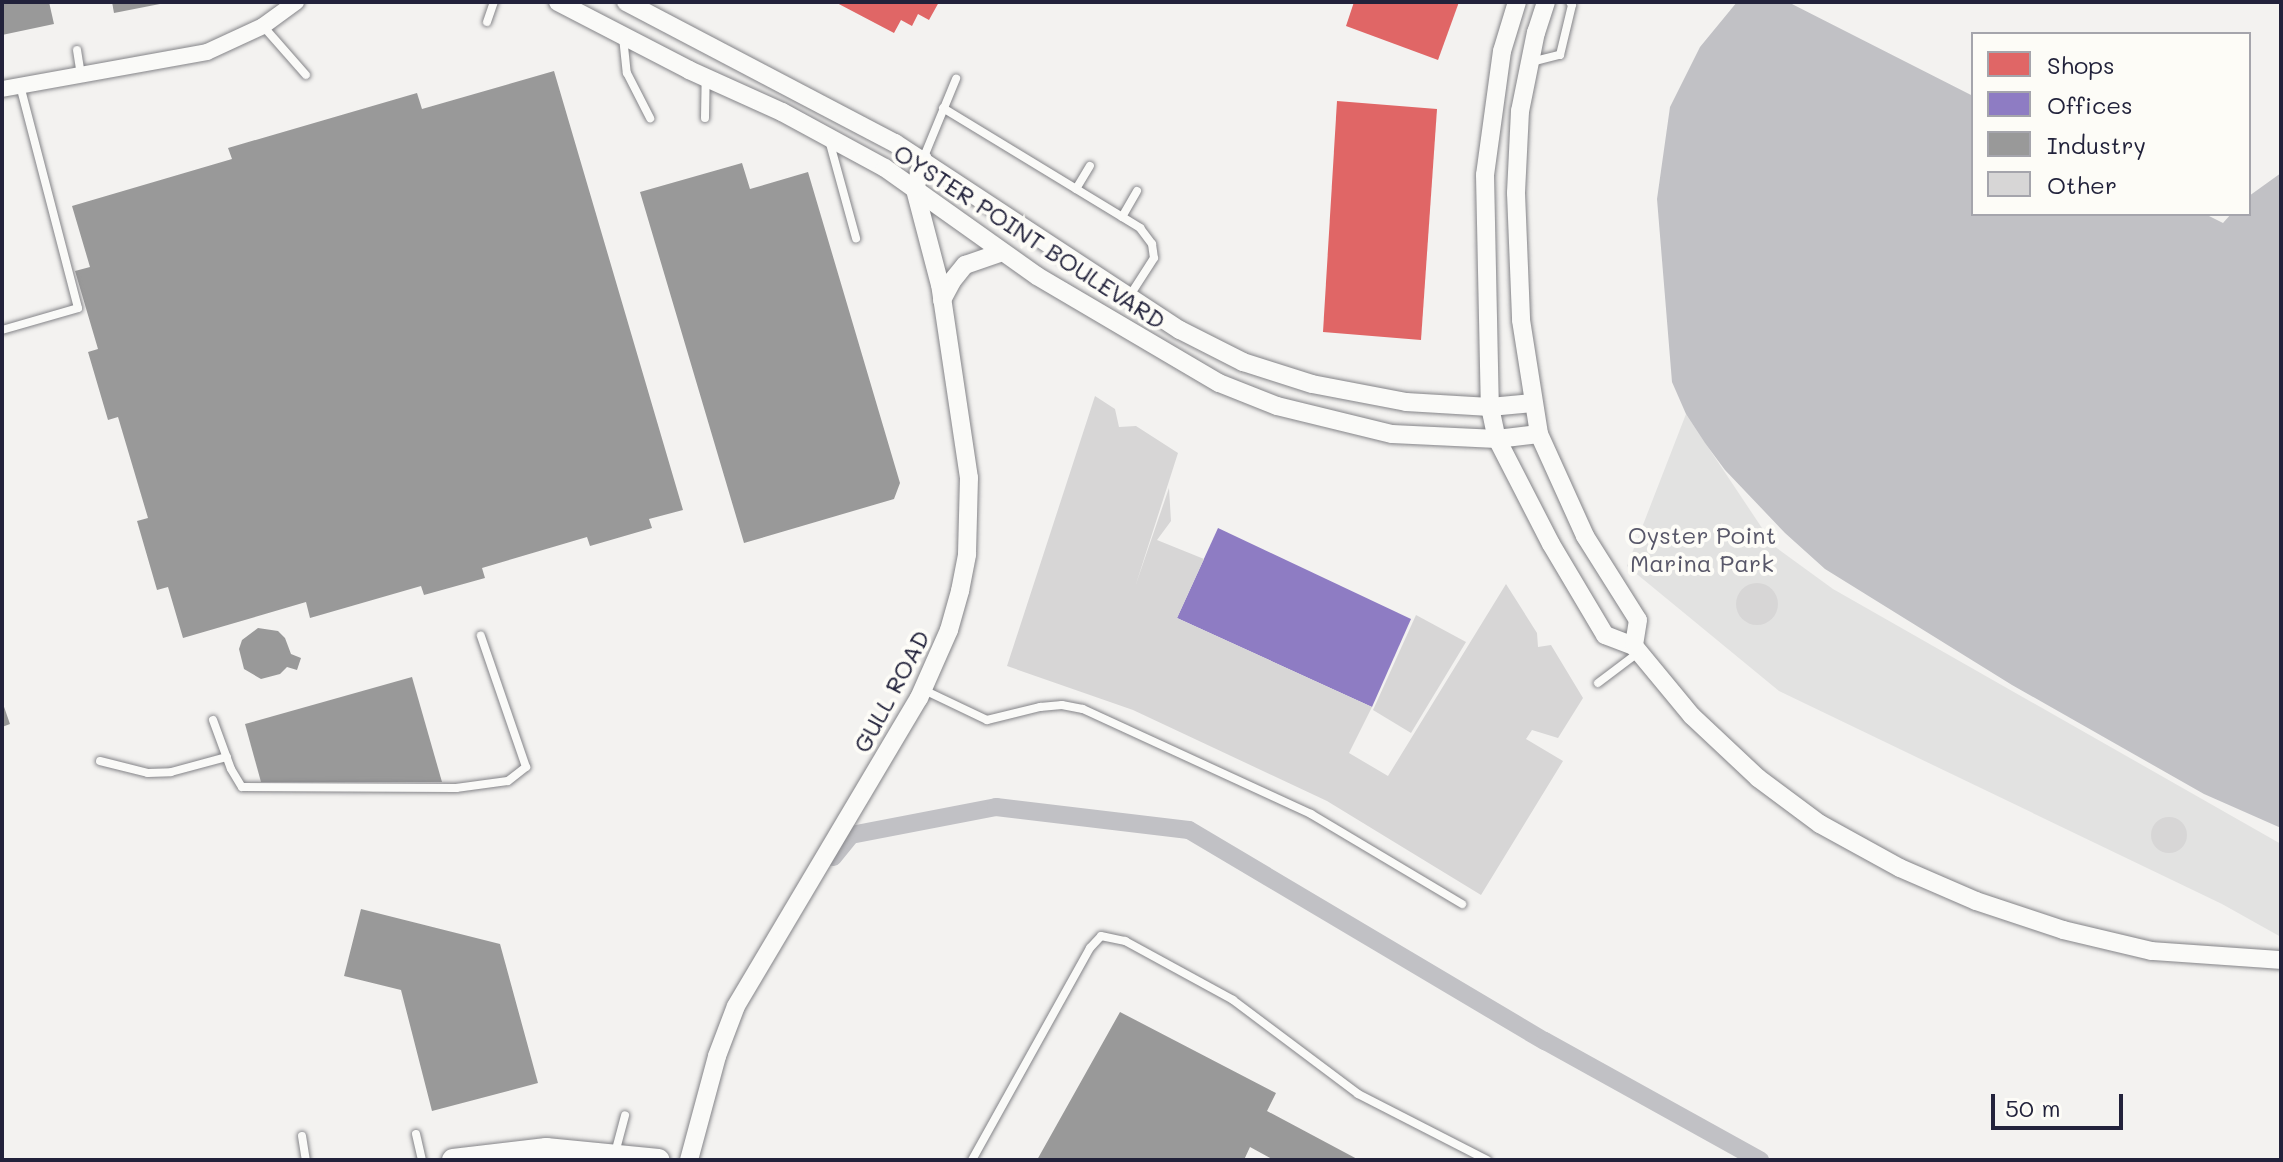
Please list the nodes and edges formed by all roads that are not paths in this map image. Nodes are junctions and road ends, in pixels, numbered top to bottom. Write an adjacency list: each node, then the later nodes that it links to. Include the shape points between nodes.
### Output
1 (296, 2): 9 (street)
2 (494, 2): 8 (lane)
3 (558, 2): 10 (street, OYSTER POINT BOULEVARD)
4 (626, 2): 25 (street, OYSTER POINT BOULEVARD)
5 (1517, 2): 19 (street)
6 (1546, 2): 12 (street)
7 (1570, 2): 12 (lane, via 1560,55)
8 (487, 22)
9 (263, 26): 13 (street, via 207,52); 14 (lane)
10 (623, 36): 15 (street, OYSTER POINT BOULEVARD); 22 (lane, via 627,73)
11 (77, 50): 13 (lane)
12 (1530, 63): 20 (street)
13 (81, 74): 17 (street)
14 (306, 75)
15 (706, 77): 23 (lane); 24 (street, OYSTER POINT BOULEVARD)
16 (956, 79): 21 (lane)
17 (20, 85): 18 (street); 35 (lane, via 78,308)
18 (2, 89)
19 (1496, 96): 20 (street); 37 (street, via 1485,175)
20 (1522, 100): 36 (street, via 1516,193 1521,320)
21 (943, 108): 25 (lane); 27 (lane)
22 (650, 118)
23 (705, 118)
24 (829, 139): 28 (street, OYSTER POINT BOULEVARD); 31 (lane)
25 (923, 159): 28 (street, GULL ROAD); 33 (street, OYSTER POINT BOULEVARD)
26 (1090, 166): 27 (lane)
27 (1076, 189): 30 (lane)
28 (915, 190): 32 (street, OYSTER POINT BOULEVARD); 34 (street, GULL ROAD)
29 (1137, 191): 30 (lane)
30 (1122, 217): 33 (lane, via 1140,228 1152,244 1154,258)
31 (856, 238)
32 (1002, 252): 34 (street, via 965,265); 39 (street, OYSTER POINT BOULEVARD, via 1190,368 1277,406 1392,434)
33 (1129, 297): 37 (street, OYSTER POINT BOULEVARD, via 1243,362 1312,384 1406,402)
34 (942, 300): 43 (street, GULL ROAD, via 965,444 970,516 960,591)
35 (2, 330)
36 (1533, 403): 37 (street, OYSTER POINT BOULEVARD); 38 (street)
37 (1490, 407): 39 (street)
38 (1539, 434): 39 (street, OYSTER POINT BOULEVARD); 41 (street, via 1585,536 1638,620)
39 (1497, 439): 41 (street, via 1605,635)
40 (481, 636): 45 (lane, via 526,767 508,781 456,788 242,787)
41 (1636, 649): 42 (lane); 48 (street, via 1692,716 1758,778 1820,824 1900,868 2063,930 2152,951)
42 (1598, 683)
43 (923, 690): 47 (lane, via 987,720 1051,706 1083,709 1311,814); 58 (street, GULL ROAD, via 736,1006)
44 (213, 720): 45 (lane)
45 (227, 757): 46 (lane, via 148,773)
46 (100, 761)
47 (1462, 904)
48 (2281, 960)
49 (625, 1115): 53 (lane)
50 (416, 1134): 55 (lane)
51 (302, 1136): 54 (lane)
52 (546, 1148): 53 (main road); 56 (main road)
53 (615, 1153): 57 (main road)
54 (306, 1160)
55 (422, 1160)
56 (453, 1160)
57 (658, 1160)
58 (689, 1160)
59 (972, 1160): 60 (lane, via 1101,936 1125,941 1233,1000 1358,1094)
60 (1487, 1160)

